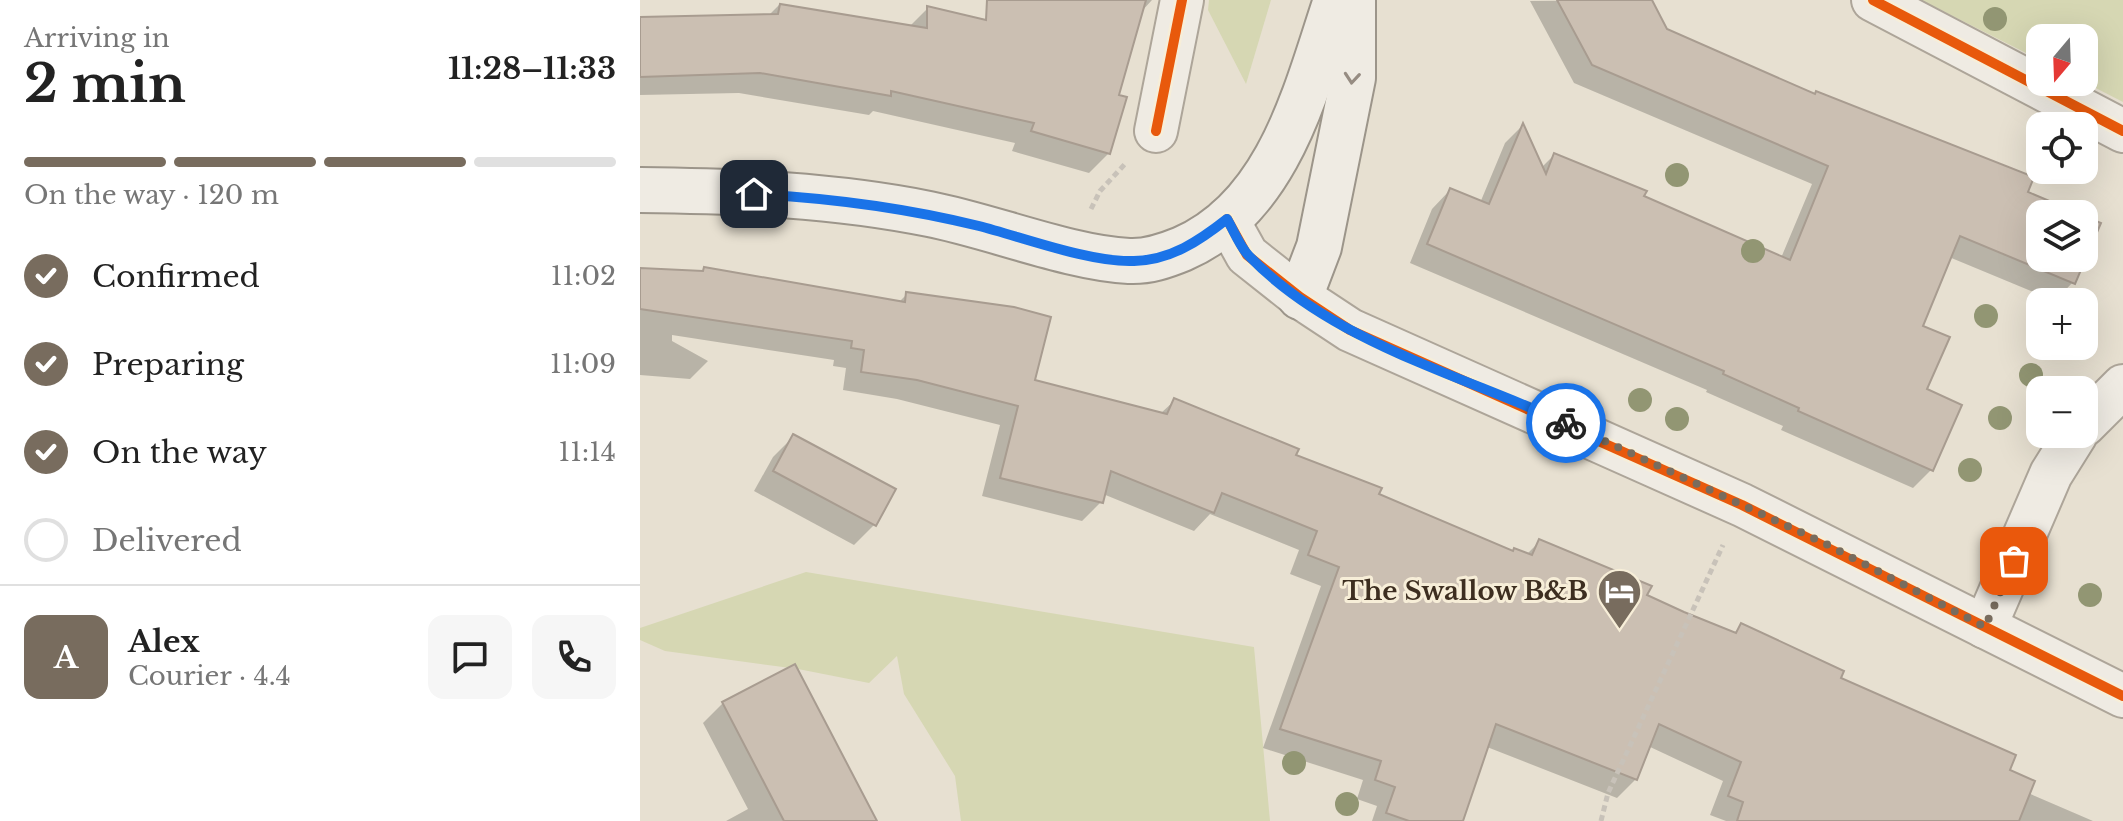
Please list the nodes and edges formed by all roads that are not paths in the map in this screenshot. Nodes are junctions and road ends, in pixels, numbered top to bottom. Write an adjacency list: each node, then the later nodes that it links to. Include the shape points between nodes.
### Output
1 (1182, 0): 5 (street)
2 (1336, 0): 8 (main road, via 1281,151 1257,188)
3 (1353, 0): 9 (main road, one-way to 9, via 1353,78 1319,247)
4 (1873, 0): 6 (street)
5 (1156, 131)
6 (2123, 131)
7 (640, 190): 8 (main road, via 878,206 1132,262 1160,258 1197,242)
8 (1227, 219): 9 (street, via 1247,255)
9 (1300, 297): 13 (street, via 1350,330 1742,505)
10 (2123, 386): 11 (street)
11 (2098, 411)
12 (2067, 448): 13 (street)
13 (1985, 627): 14 (street)
14 (2123, 696)

